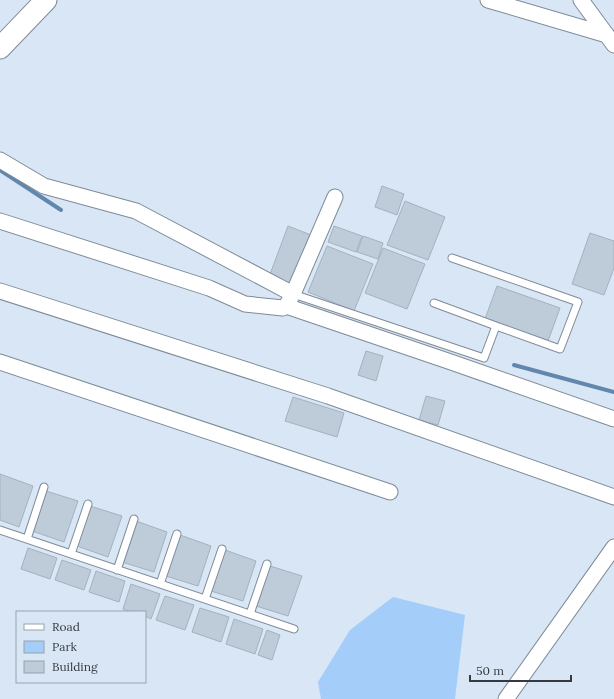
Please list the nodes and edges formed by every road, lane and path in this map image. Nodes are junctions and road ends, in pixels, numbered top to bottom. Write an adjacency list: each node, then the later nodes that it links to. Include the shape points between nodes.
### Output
1 (46, 0): 5 (street)
2 (488, 0): 4 (street)
3 (581, 0): 4 (street)
4 (610, 40)
5 (0, 48)
6 (0, 160): 11 (street, via 44,186 136,211)
7 (335, 197): 11 (street)
8 (0, 221): 11 (street, via 209,288 245,304 283,308)
9 (452, 258): 13 (lane, via 578,302 560,349)
10 (0, 291): 18 (street, via 328,396)
11 (290, 300): 13 (lane, via 484,358); 15 (street, via 448,361)
12 (434, 303): 13 (lane)
13 (496, 326)
14 (0, 362): 17 (street)
15 (614, 419)
16 (44, 487): 23 (lane)
17 (390, 492)
18 (614, 497)
19 (88, 504): 26 (lane)
20 (134, 519): 28 (lane)
21 (0, 530): 23 (lane)
22 (177, 534): 29 (lane)
23 (27, 539): 26 (lane)
24 (614, 547): 33 (street)
25 (222, 549): 30 (lane)
26 (71, 554): 28 (lane)
27 (267, 564): 31 (lane)
28 (117, 570): 29 (lane)
29 (160, 584): 30 (lane)
30 (205, 599): 31 (lane)
31 (250, 614): 32 (lane)
32 (294, 629)
33 (506, 699)

